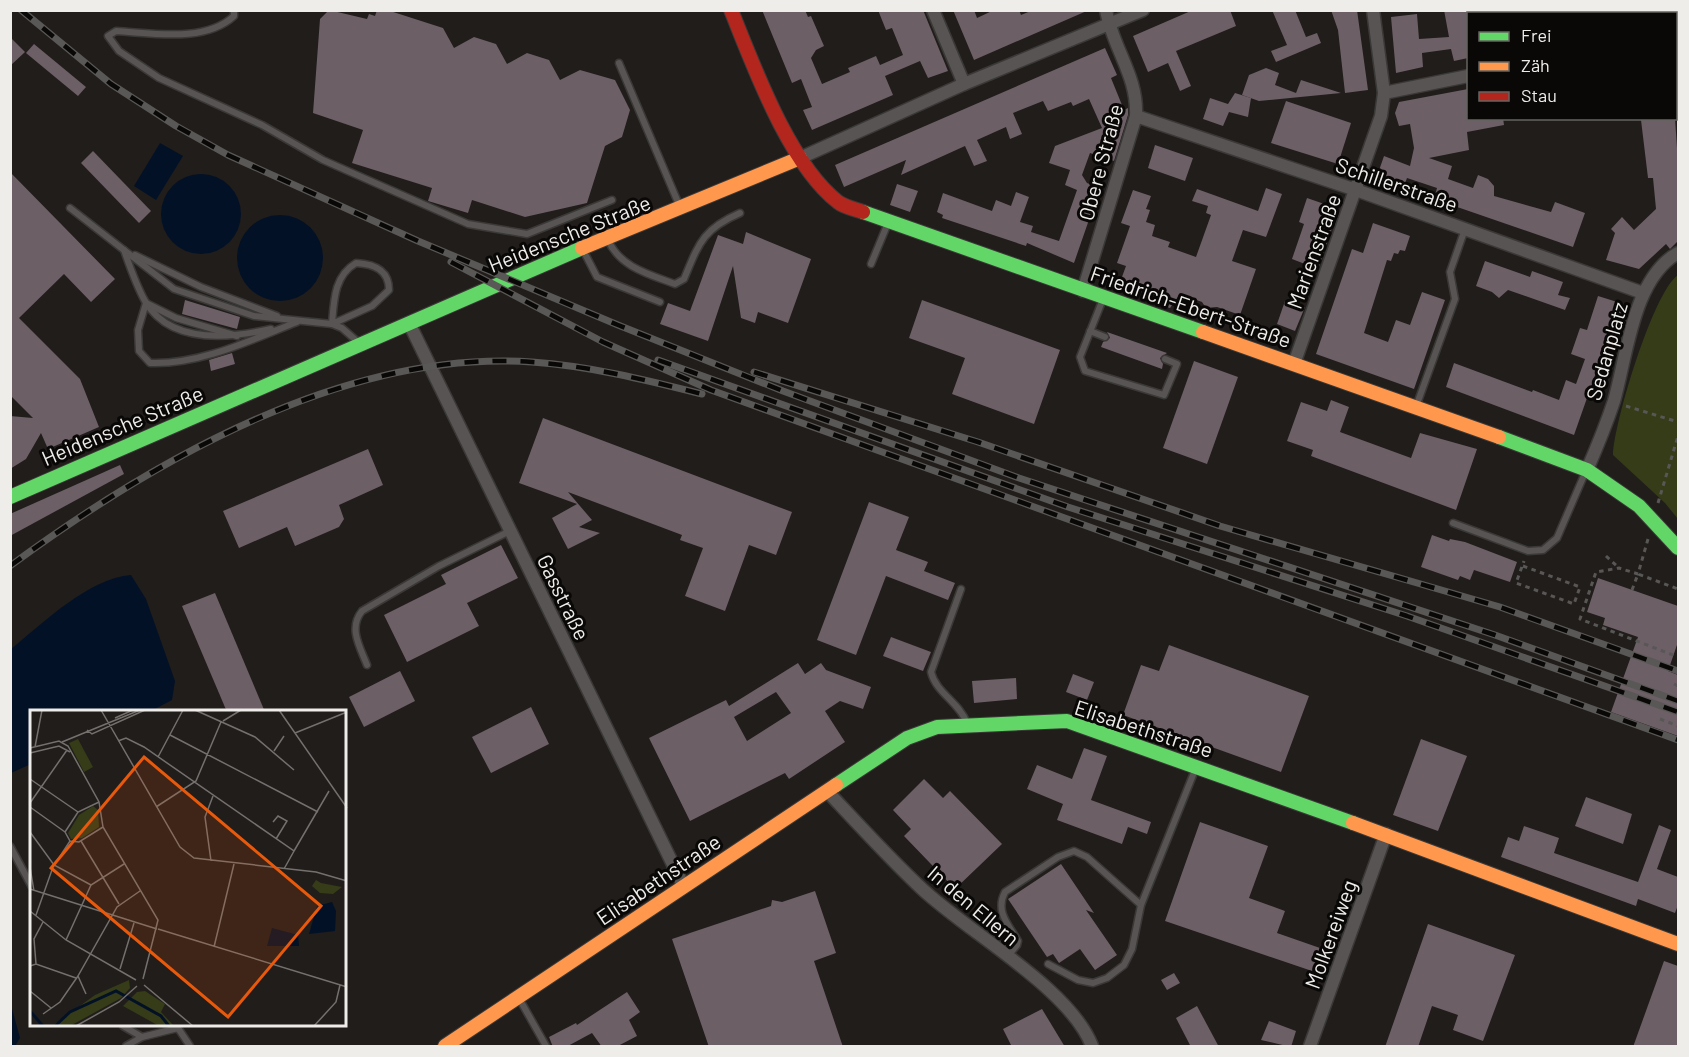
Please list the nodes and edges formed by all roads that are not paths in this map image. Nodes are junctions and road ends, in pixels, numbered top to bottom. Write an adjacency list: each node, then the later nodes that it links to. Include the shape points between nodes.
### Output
1 (234, 10): 15 (lane, via 234,16 223,26 206,30 175,34 116,31 108,36 119,51 159,78 262,124 323,160 468,224 527,234)
2 (731, 10): 13 (main road, Friedrich-Ebert-Straße)
3 (933, 10): 10 (street)
4 (1106, 10): 7 (street, Obere Straße)
5 (1143, 10): 7 (street, Heidensche Straße)
6 (1373, 10): 11 (street, Marienstraße)
7 (1109, 25): 10 (street, Heidensche Straße); 12 (street, Obere Straße, via 1137,94)
8 (619, 63): 17 (lane)
9 (1467, 76): 11 (street)
10 (964, 84): 13 (street, Heidensche Straße)
11 (1384, 93): 14 (street, Marienstraße, via 1381,116)
12 (1136, 116): 14 (street, Schillerstraße); 26 (street, Obere Straße)
13 (800, 158): 17 (main road, Heidensche Straße); 19 (main road, Friedrich-Ebert-Straße, via 834,200)
14 (1356, 190): 20 (street, Schillerstraße); 38 (street, Marienstraße)
15 (612, 201)
16 (70, 208): 23 (lane)
17 (682, 210): 21 (main road, Heidensche Straße)
18 (740, 213): 21 (lane, via 711,228 701,238 684,279 675,284 630,266 614,254)
19 (888, 222): 25 (lane); 26 (main road, Friedrich-Ebert-Straße)
20 (1465, 229): 27 (street, Schillerstraße); 39 (lane, via 1450,272 1455,299)
21 (608, 239): 22 (main road, Heidensche Straße)
22 (582, 248): 29 (lane, via 597,277); 32 (main road, Heidensche Straße)
23 (123, 250): 30 (lane); 31 (lane, via 201,287); 31 (lane, via 174,289 254,316)
24 (1678, 253): 27 (street, Sedanplatz, via 1653,275)
25 (871, 264)
26 (1083, 291): 28 (main road, Friedrich-Ebert-Straße)
27 (1643, 293): 40 (street, Sedanplatz, via 1613,402)
28 (1103, 298): 34 (lane); 38 (main road, Friedrich-Ebert-Straße)
29 (660, 302)
30 (146, 303): 31 (lane, via 169,325 218,337); 31 (lane, via 138,330 139,351 150,363 168,363 237,345)
31 (298, 322): 33 (lane)
32 (409, 323): 36 (main road, Heidensche Straße); 43 (street, Gasstraße)
33 (332, 324): 33 (lane, via 334,295 346,269 356,263 368,264 384,273 389,290 382,299); 36 (lane)
34 (1090, 331): 35 (lane); 37 (lane, via 1080,357 1085,371 1164,395 1177,364)
35 (1105, 337)
36 (360, 345): 41 (main road, Heidensche Straße)
37 (1165, 359)
38 (1294, 364): 39 (main road, Friedrich-Ebert-Straße)
39 (1416, 407): 40 (main road, Friedrich-Ebert-Straße)
40 (1587, 470): 42 (lane, via 1557,538 1543,550 1528,551); 44 (main road, Friedrich-Ebert-Straße, via 1640,506)
41 (10, 497)
42 (1453, 523)
43 (510, 531): 46 (lane, via 362,611 354,632); 53 (street, Gasstraße)
44 (1678, 548)
45 (961, 589): 47 (lane, via 931,672 934,684 963,713)
46 (367, 665)
47 (969, 726): 48 (main road, Elisabethstraße, via 1067,721); 49 (main road, Elisabethstraße, via 937,727 907,738)
48 (1196, 767): 50 (main road, Elisabethstraße); 54 (lane)
49 (828, 792): 53 (main road, Elisabethstraße); 56 (street, In den Ellern, via 921,888)
50 (1386, 834): 55 (main road, Elisabethstraße); 66 (street, Molkereiweg)
51 (10, 846): 52 (lane)
52 (30, 882)
53 (684, 887): 58 (main road, Elisabethstraße)
54 (1141, 905): 56 (lane, via 1087,857 1074,851 1058,857 1005,892 1000,912 1018,940); 57 (lane, via 1131,954 1107,978 1085,982)
55 (1678, 944)
56 (1007, 957): 65 (street, In den Ellern, via 1067,1005)
57 (1048, 964)
58 (518, 998): 63 (main road, Elisabethstraße); 64 (lane)
59 (125, 1027): 60 (lane)
60 (142, 1037): 61 (lane); 62 (lane, via 178,1028)
61 (126, 1047)
62 (190, 1047)
63 (445, 1047)
64 (546, 1047)
65 (1092, 1047)
66 (1310, 1047)

